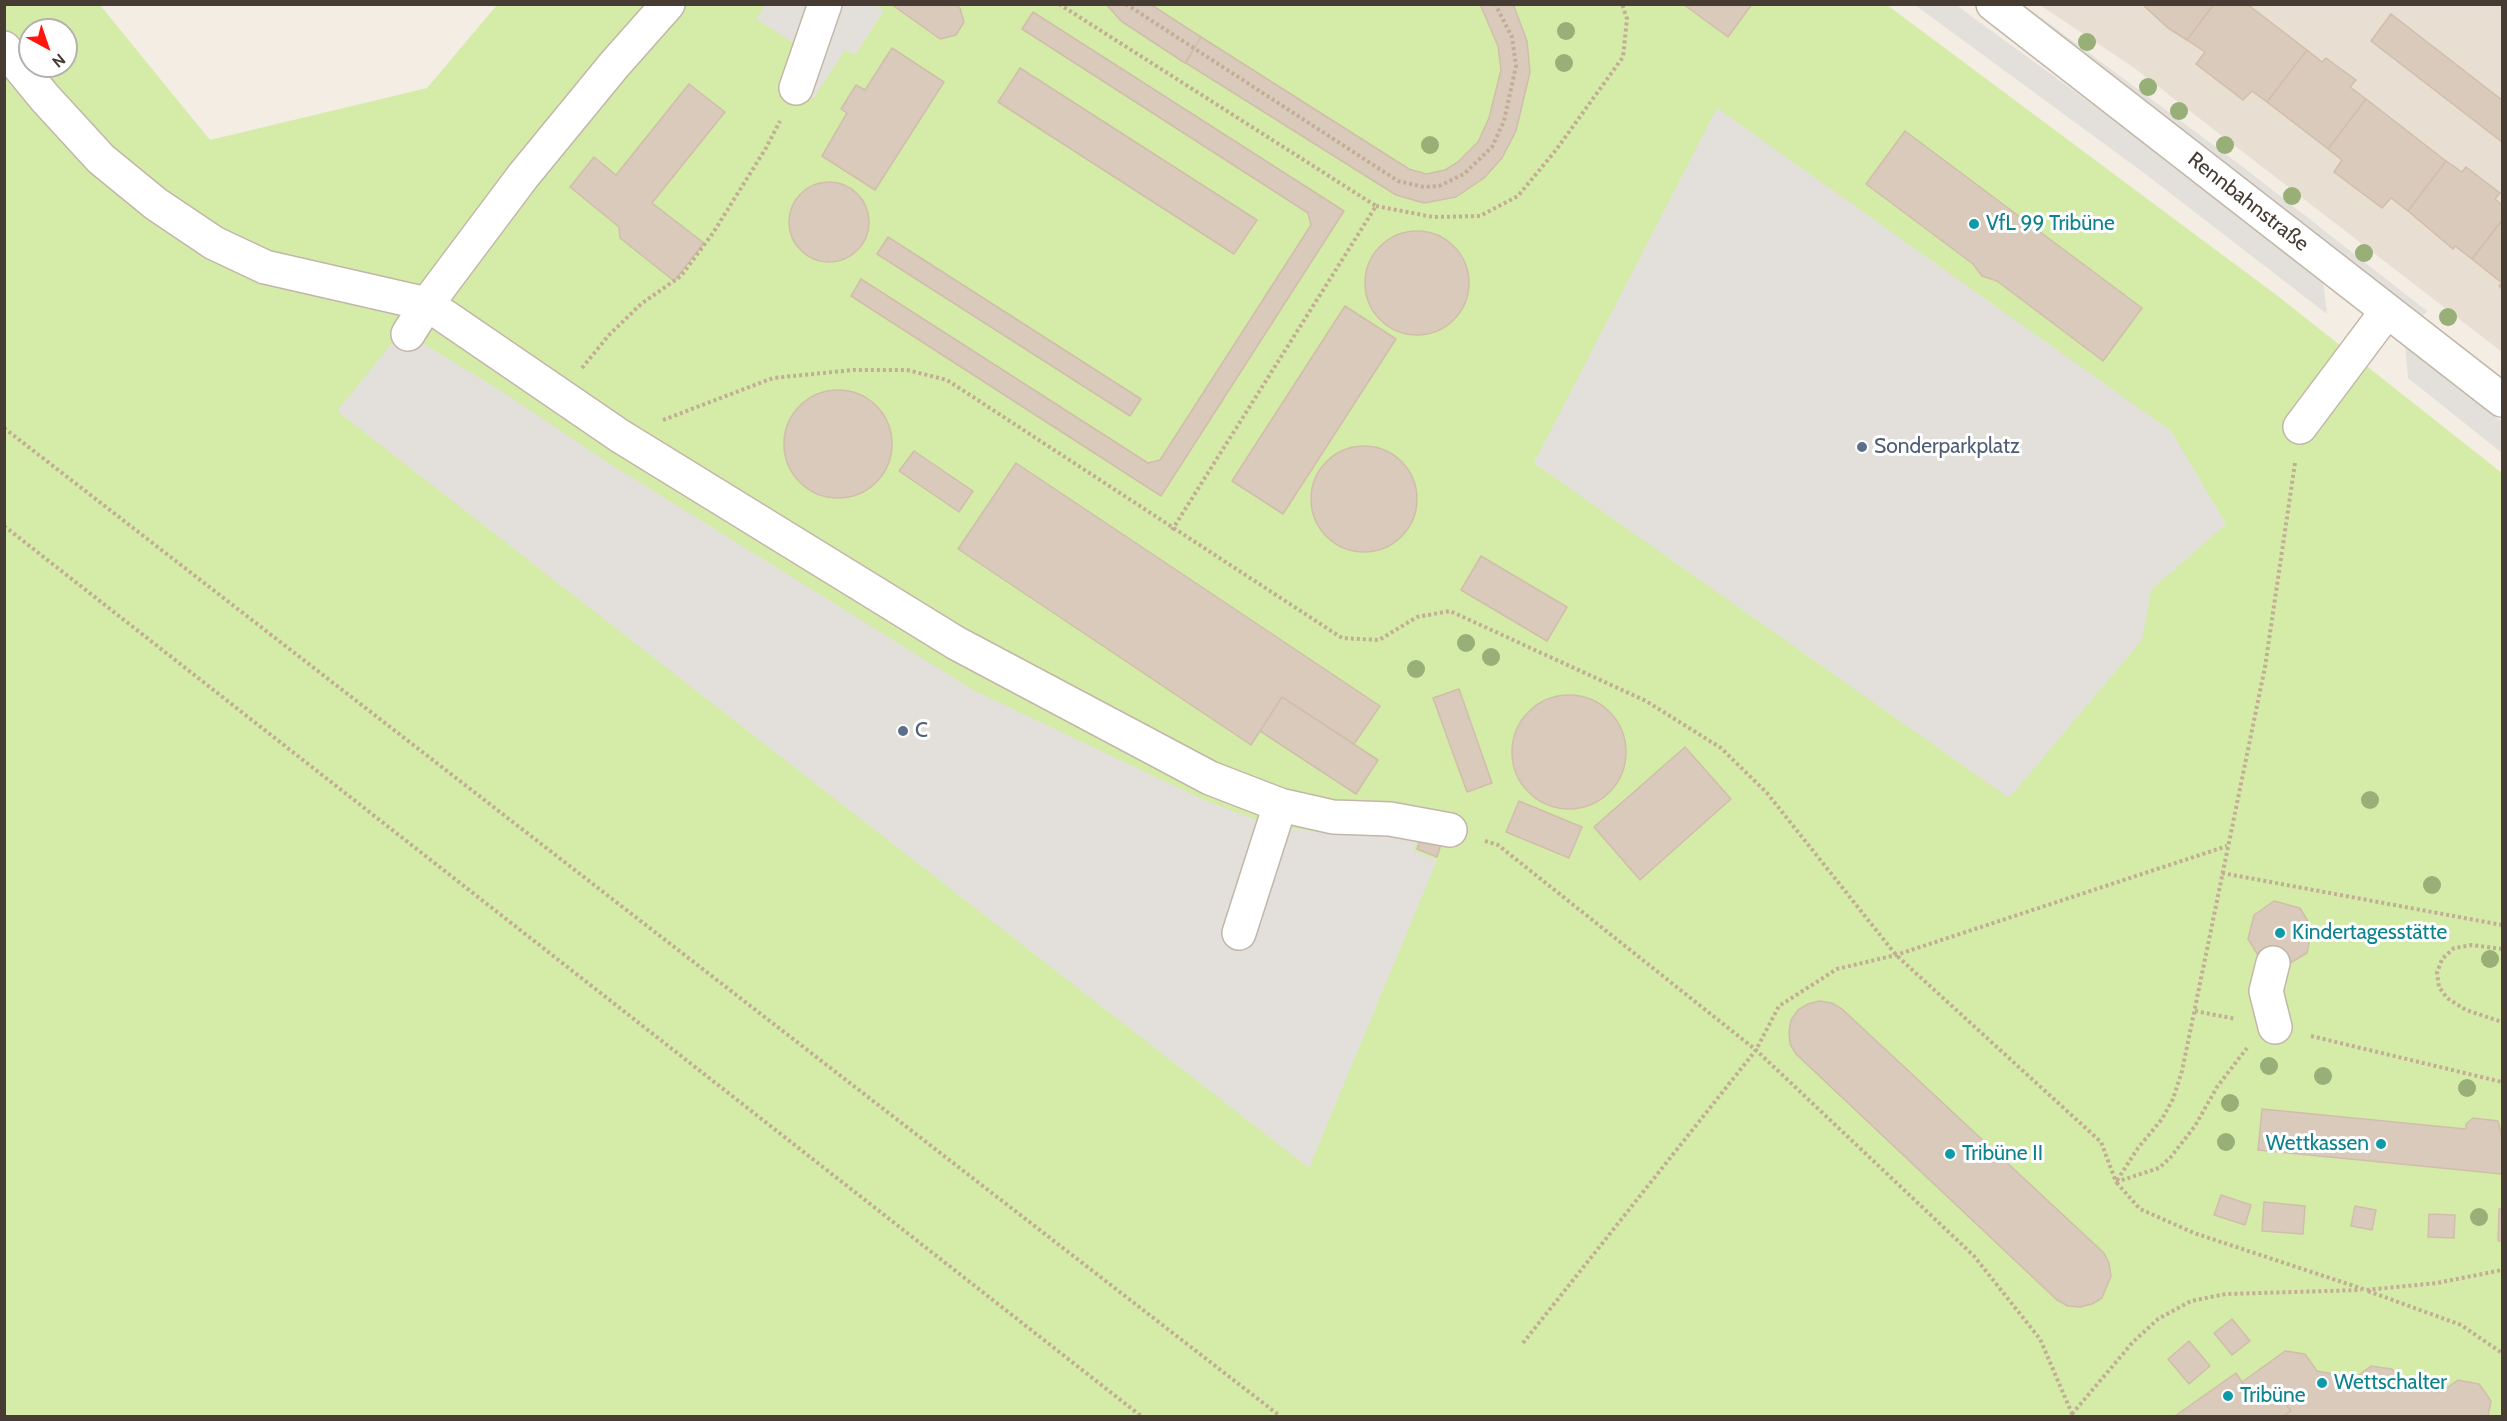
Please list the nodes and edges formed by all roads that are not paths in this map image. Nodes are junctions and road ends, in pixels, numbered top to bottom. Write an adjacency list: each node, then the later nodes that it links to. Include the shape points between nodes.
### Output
1 (668, 4): 6 (street, via 523,176)
2 (825, 4): 5 (street)
3 (1993, 4): 7 (street, Rennbahnstraße)
4 (4, 48): 6 (street, via 101,159 156,204 214,243 266,267)
5 (796, 88)
6 (427, 304): 8 (street); 11 (street, via 621,436 956,643 1210,777)
7 (2387, 311): 9 (street, Rennbahnstraße); 10 (street)
8 (408, 334)
9 (2502, 400)
10 (2300, 427)
11 (1280, 805): 12 (street, via 1333,817 1390,819); 13 (street)
12 (1450, 830)
13 (1239, 933)
14 (2273, 963): 15 (street, via 2266,991)
15 (2275, 1027)

